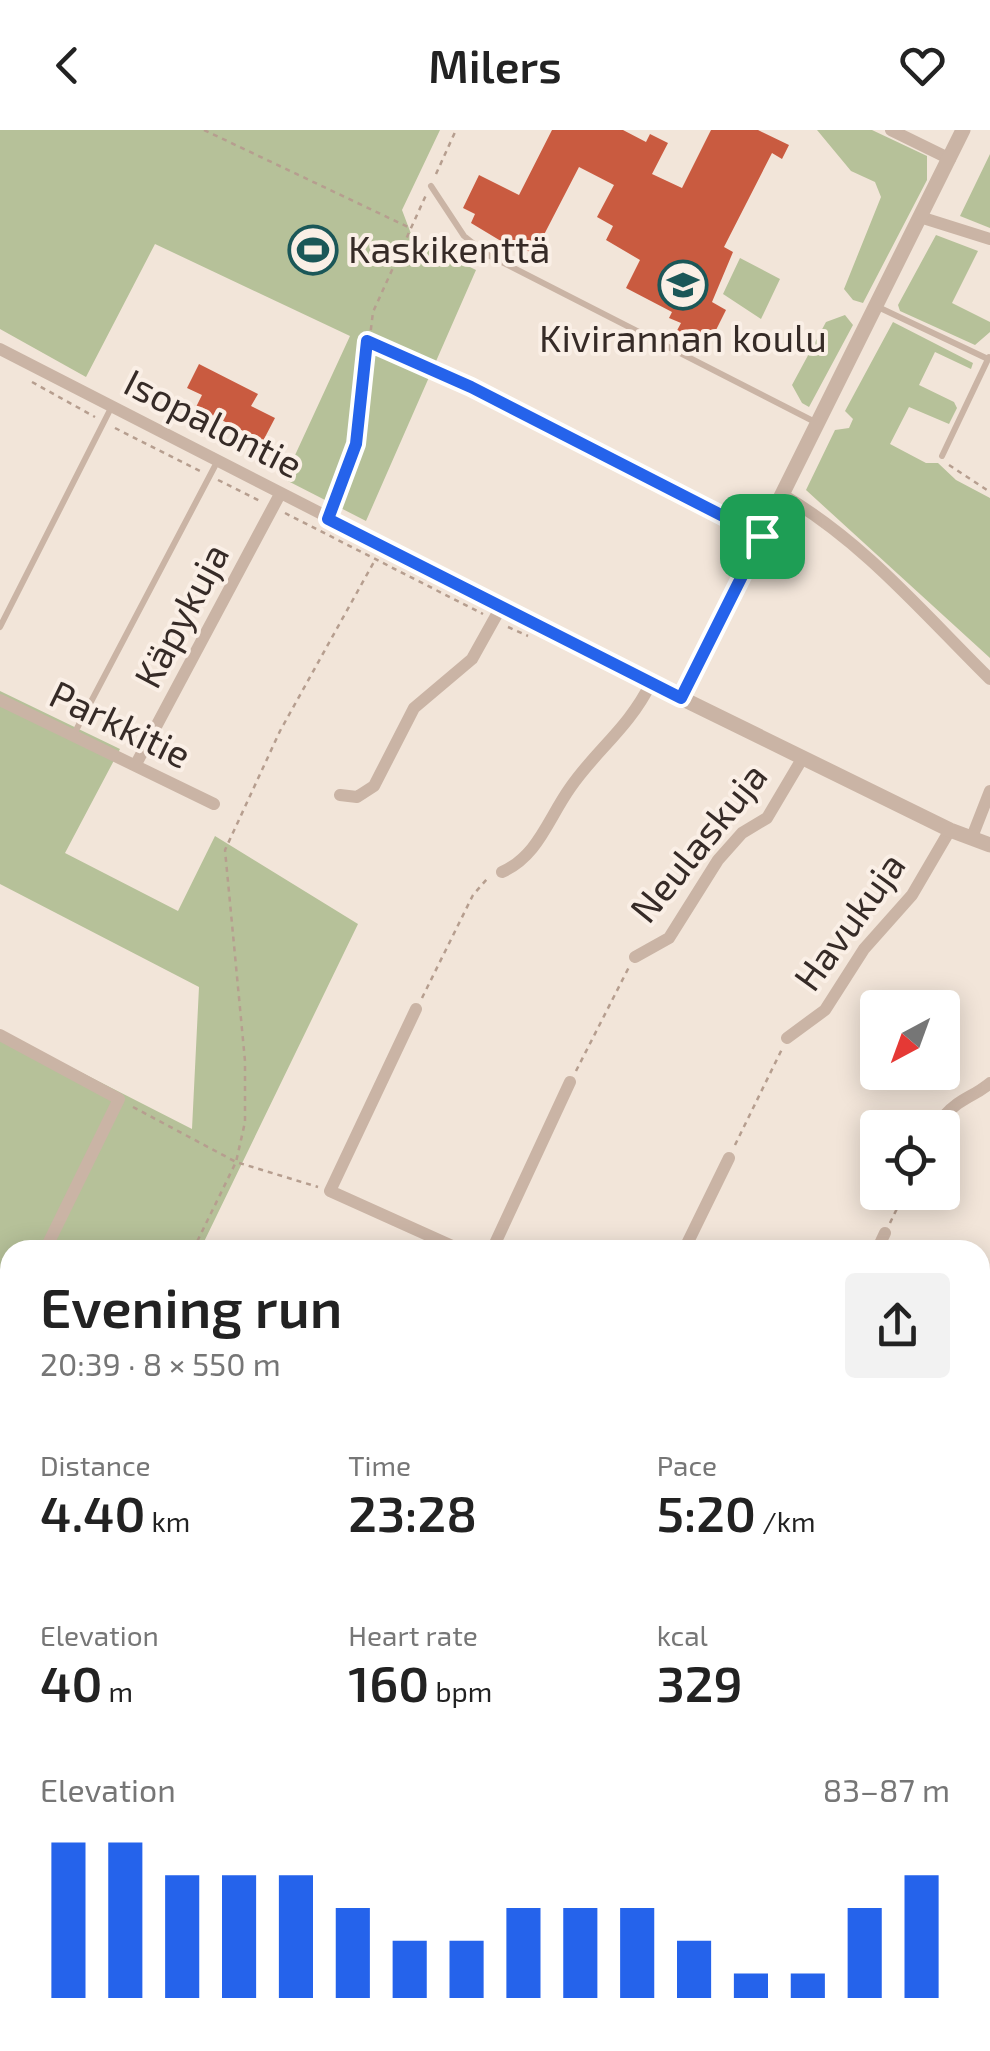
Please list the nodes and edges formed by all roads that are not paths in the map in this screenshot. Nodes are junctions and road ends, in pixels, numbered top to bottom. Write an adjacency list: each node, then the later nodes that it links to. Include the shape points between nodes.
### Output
1 (891, 130): 3 (street)
2 (963, 130): 3 (street)
3 (950, 159): 5 (street)
4 (430, 186): 12 (lane, via 447,216 488,256)
5 (920, 218): 6 (street); 7 (street)
6 (990, 239)
7 (877, 307): 9 (lane); 12 (street)
8 (2, 354): 11 (street, Isopalontie)
9 (989, 357): 13 (lane)
10 (471, 387): 17 (street)
11 (111, 408): 14 (street, Isopalontie); 19 (lane)
12 (818, 424): 15 (street)
13 (942, 456)
14 (216, 464): 16 (street, Isopalontie); 24 (lane)
15 (783, 495): 17 (street); 20 (street, via 864,553)
16 (279, 496): 18 (street, Isopalontie); 26 (street, Käpykuja)
17 (762, 536): 22 (street)
18 (501, 607): 21 (street, Isopalontie); 28 (street, via 472,659 414,708 374,786 357,798)
19 (0, 627)
20 (990, 679)
21 (651, 683): 22 (street, Isopalontie); 33 (street, via 620,734 571,786 530,853)
22 (681, 698): 25 (street, Isopalontie)
23 (0, 700): 24 (street, Parkkitie)
24 (74, 735): 26 (street, Parkkitie)
25 (802, 759): 30 (street, Isopalontie); 34 (street, Neulaskuja, via 766,818 718,860 669,938)
26 (136, 764): 29 (street, Parkkitie)
27 (990, 791): 31 (street)
28 (340, 794)
29 (214, 804)
30 (950, 830): 31 (street, Isopalontie); 37 (street, Havukuja, via 912,895 864,948 825,1010)
31 (972, 837): 32 (street, Isopalontie)
32 (990, 845)
33 (502, 872)
34 (634, 957)
35 (416, 1009): 44 (street, via 333,1185)
36 (0, 1035): 43 (street, via 119,1099)
37 (788, 1038)
38 (570, 1082): 45 (street)
39 (990, 1083): 40 (street)
40 (949, 1110)
41 (729, 1158): 46 (street)
42 (885, 1233): 47 (street)
43 (49, 1240)
44 (440, 1240)
45 (497, 1240)
46 (689, 1240)
47 (882, 1240)

